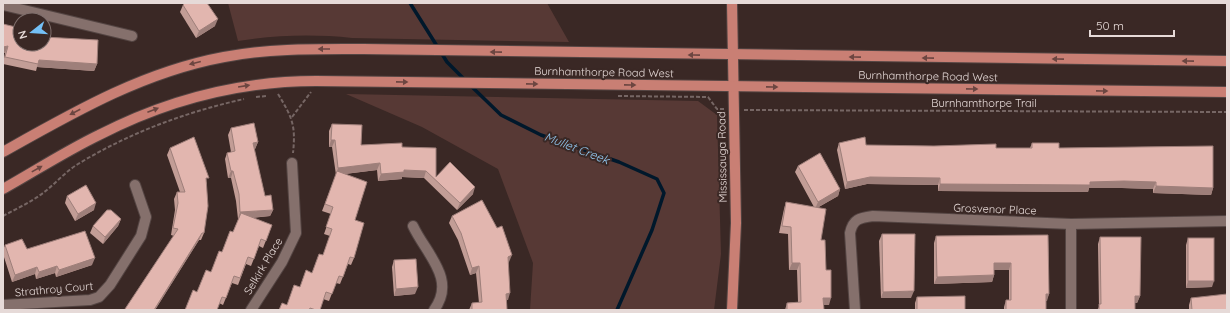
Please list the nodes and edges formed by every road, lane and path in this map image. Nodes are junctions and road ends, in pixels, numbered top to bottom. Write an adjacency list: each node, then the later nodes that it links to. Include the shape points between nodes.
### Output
1 (732, 3): 4 (main road, Mississauga Road)
2 (3, 4): 3 (street)
3 (132, 36)
4 (733, 55): 5 (main road, Burnhamthorpe Road West, one-way to 4); 6 (main road, Mississauga Road); 20 (main road, Burnhamthorpe Road West, one-way to 20, via 363,49 275,51 226,57 163,72 116,91)
5 (1227, 62)
6 (733, 86): 10 (main road, Burnhamthorpe Road West, one-way to 10); 23 (main road, Burnhamthorpe Road West, one-way to 6, via 99,134 148,112 181,100 267,83 363,81); 31 (main road, Mississauga Road, via 736,223)
7 (305, 92): 8 (path)
8 (311, 92): 9 (path); 19 (path)
9 (318, 92)
10 (1227, 92)
11 (278, 94): 12 (path); 14 (path); 19 (path)
12 (286, 94)
13 (614, 96): 16 (path, via 708,97)
14 (255, 97)
15 (247, 98): 24 (path, via 212,106 160,124 116,144 76,165 42,194)
16 (717, 109)
17 (742, 110): 18 (path, Burnhamthorpe Trail)
18 (1227, 112)
19 (292, 117): 21 (path)
20 (3, 152)
21 (292, 163): 29 (street, Selkirk Place, via 296,234 282,262)
22 (135, 185): 28 (street, Strathroy Court, via 146,217 141,236 110,286 99,297 90,300)
23 (3, 188)
24 (3, 216)
25 (1227, 221): 26 (street, Grosvenor Place)
26 (1071, 224): 32 (street, Grosvenor Place, via 873,216 858,219 852,224 850,233); 33 (street)
27 (413, 226): 30 (street, via 440,272 444,289)
28 (3, 305)
29 (251, 310)
30 (434, 310)
31 (732, 310)
32 (855, 310)
33 (1071, 310)

